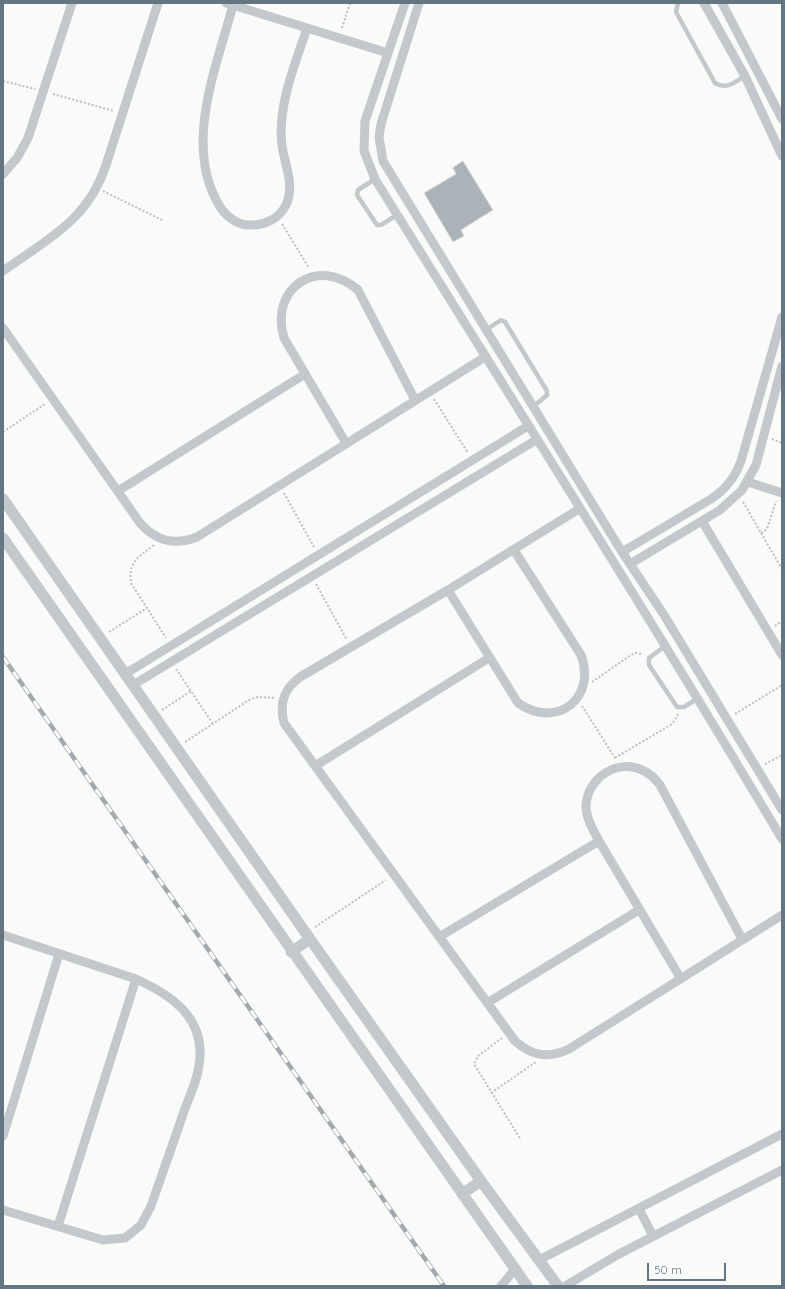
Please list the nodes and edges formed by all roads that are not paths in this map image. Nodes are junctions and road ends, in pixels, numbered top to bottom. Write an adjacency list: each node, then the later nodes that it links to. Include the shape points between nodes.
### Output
1 (72, 3): 15 (street, via 24,148)
2 (158, 3): 20 (street, via 97,188 82,210 68,224)
3 (405, 3): 10 (street)
4 (419, 3): 17 (street, via 380,131 383,161)
5 (678, 3): 11 (lane, via 676,12 715,83 727,86)
6 (704, 3): 11 (street)
7 (722, 3): 12 (street)
8 (230, 4): 9 (street); 9 (street, via 205,110 205,164 215,198 222,211 234,221 249,226 264,224 278,216 286,206 290,193 282,146 283,111)
9 (307, 28): 10 (street)
10 (388, 53): 16 (street, via 367,114 363,136 364,151)
11 (745, 76): 13 (street)
12 (782, 119)
13 (780, 144): 14 (street)
14 (782, 156)
15 (3, 174)
16 (375, 178): 18 (street); 19 (lane, via 358,190 357,195 377,225)
17 (400, 190): 18 (street); 23 (street)
18 (388, 199): 19 (street)
19 (397, 215): 24 (street)
20 (3, 271)
21 (782, 317): 34 (street)
22 (3, 328): 39 (street)
23 (485, 330): 27 (street); 30 (lane, via 501,320 506,322 548,391)
24 (485, 357): 28 (street); 29 (street)
25 (781, 371): 35 (street)
26 (305, 374): 29 (street, via 280,326 284,300 302,281 314,276 338,277 358,290); 33 (street); 39 (street)
27 (516, 380): 28 (street); 30 (street)
28 (504, 387): 31 (street)
29 (415, 400): 33 (street)
30 (533, 407): 48 (street)
31 (528, 426): 32 (street); 36 (street)
32 (536, 440): 37 (street); 42 (street)
33 (346, 443): 39 (street, via 197,537 179,542 161,540 146,530)
34 (746, 443): 35 (street); 44 (street, via 738,470 726,487)
35 (762, 447): 38 (street)
36 (491, 449): 37 (street); 54 (street)
37 (498, 462): 57 (street)
38 (748, 482): 40 (street); 43 (street, via 728,504)
39 (118, 491)
40 (780, 492)
41 (3, 500): 58 (street)
42 (579, 509): 47 (street); 52 (street)
43 (702, 521): 46 (street); 55 (street)
44 (659, 530): 46 (street); 48 (street)
45 (3, 538): 71 (street)
46 (666, 542): 49 (street)
47 (514, 550): 50 (street); 56 (street, via 581,655 586,677 583,688 569,706 559,712 548,714 527,709 518,703)
48 (622, 552): 49 (street)
49 (630, 564): 51 (street)
50 (448, 590): 56 (street); 61 (street, via 351,646 292,683 285,692 281,713 284,723)
51 (664, 615): 52 (street); 62 (street)
52 (651, 623): 53 (street)
53 (666, 646): 60 (street); 60 (lane, via 649,658 649,665 674,704 680,708)
54 (160, 652): 57 (street); 58 (street)
55 (782, 655)
56 (489, 658): 61 (street)
57 (170, 663): 59 (street)
58 (125, 674): 59 (street)
59 (133, 685): 68 (street)
60 (698, 698): 63 (street)
61 (315, 766): 69 (street)
62 (782, 810)
63 (782, 839)
64 (599, 840): 65 (street); 69 (street); 70 (street, via 588,818 586,807 592,785 600,776 621,767 643,770 653,776)
65 (639, 910): 74 (street); 75 (street)
66 (782, 915): 70 (street)
67 (3, 935): 72 (street)
68 (308, 936): 71 (street); 79 (street)
69 (439, 937): 75 (street)
70 (742, 939): 74 (street)
71 (291, 952): 80 (street)
72 (59, 954): 73 (street); 77 (street)
73 (136, 979): 83 (street); 83 (street, via 179,1004 194,1023 200,1046 198,1070 141,1225 125,1238 103,1240)
74 (680, 979): 75 (street, via 569,1049 546,1056 524,1049)
75 (487, 1003)
76 (782, 1134): 81 (street)
77 (3, 1136)
78 (782, 1170): 84 (street)
79 (481, 1181): 80 (street); 85 (street)
80 (462, 1194): 86 (street)
81 (639, 1209): 84 (street); 85 (street)
82 (3, 1210): 83 (street)
83 (58, 1226)
84 (653, 1236): 90 (street)
85 (539, 1260): 89 (street)
86 (515, 1269): 87 (street); 88 (street)
87 (501, 1286)
88 (526, 1286)
89 (558, 1286)
90 (565, 1286)

